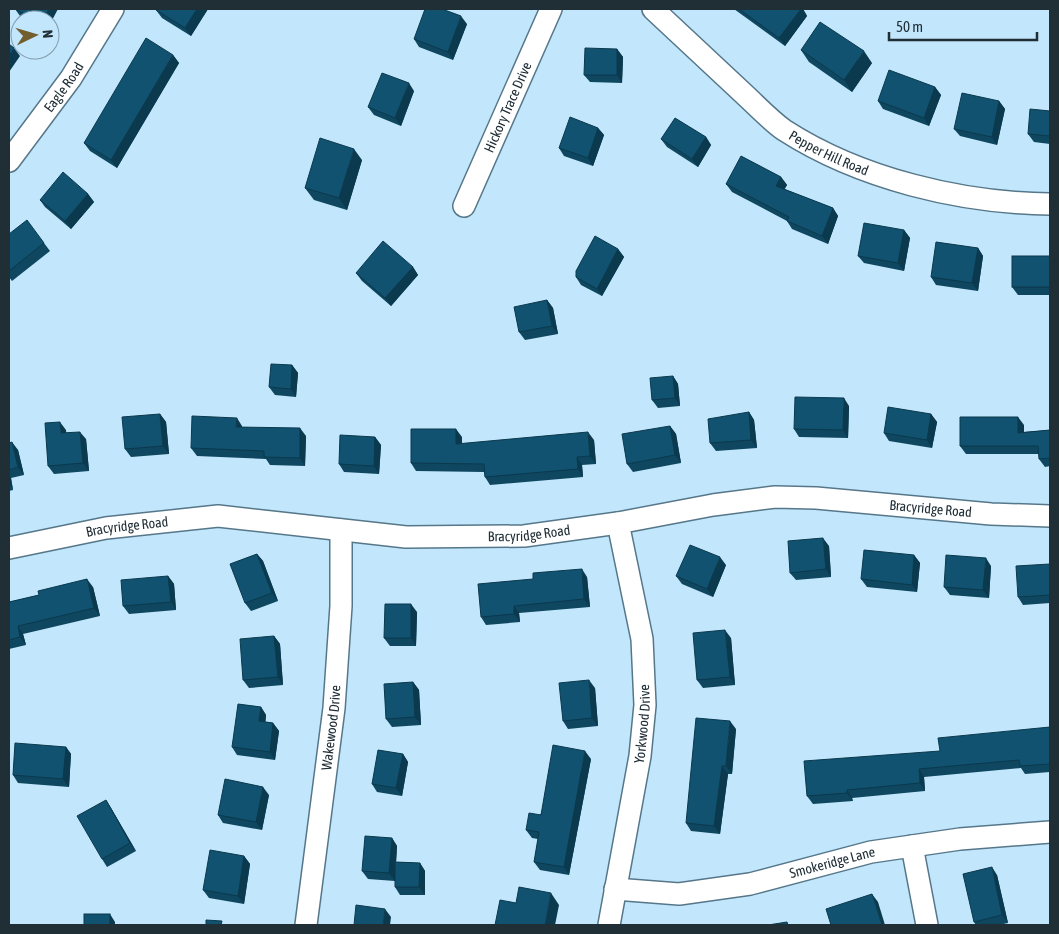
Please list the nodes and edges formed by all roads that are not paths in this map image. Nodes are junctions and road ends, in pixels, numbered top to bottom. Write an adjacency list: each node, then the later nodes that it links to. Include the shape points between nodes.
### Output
1 (113, 9): 4 (street, Eagle Road, via 71,78)
2 (551, 9): 6 (street, Hickory Trace Drive)
3 (653, 9): 5 (street, Pepper Hill Road, via 782,128 808,144 924,190 1016,204)
4 (9, 161)
5 (1050, 204)
6 (464, 206)
7 (1050, 516): 8 (street, Bracyridge Road, via 775,497 713,504)
8 (618, 523): 9 (street, Bracyridge Road, via 524,536 480,538 406,537); 13 (street, Yorkwood Drive, via 642,639 645,705 640,756)
9 (341, 530): 10 (street, Bracyridge Road, via 218,516 106,528); 14 (street, Wakewood Drive, via 341,606 334,708)
10 (9, 548)
11 (1050, 832): 12 (street, Smokeridge Lane)
12 (912, 846): 13 (street, Smokeridge Lane, via 871,852 750,884 679,894); 16 (street)
13 (615, 889): 15 (street, Yorkwood Drive)
14 (306, 925)
15 (609, 925)
16 (927, 925)

